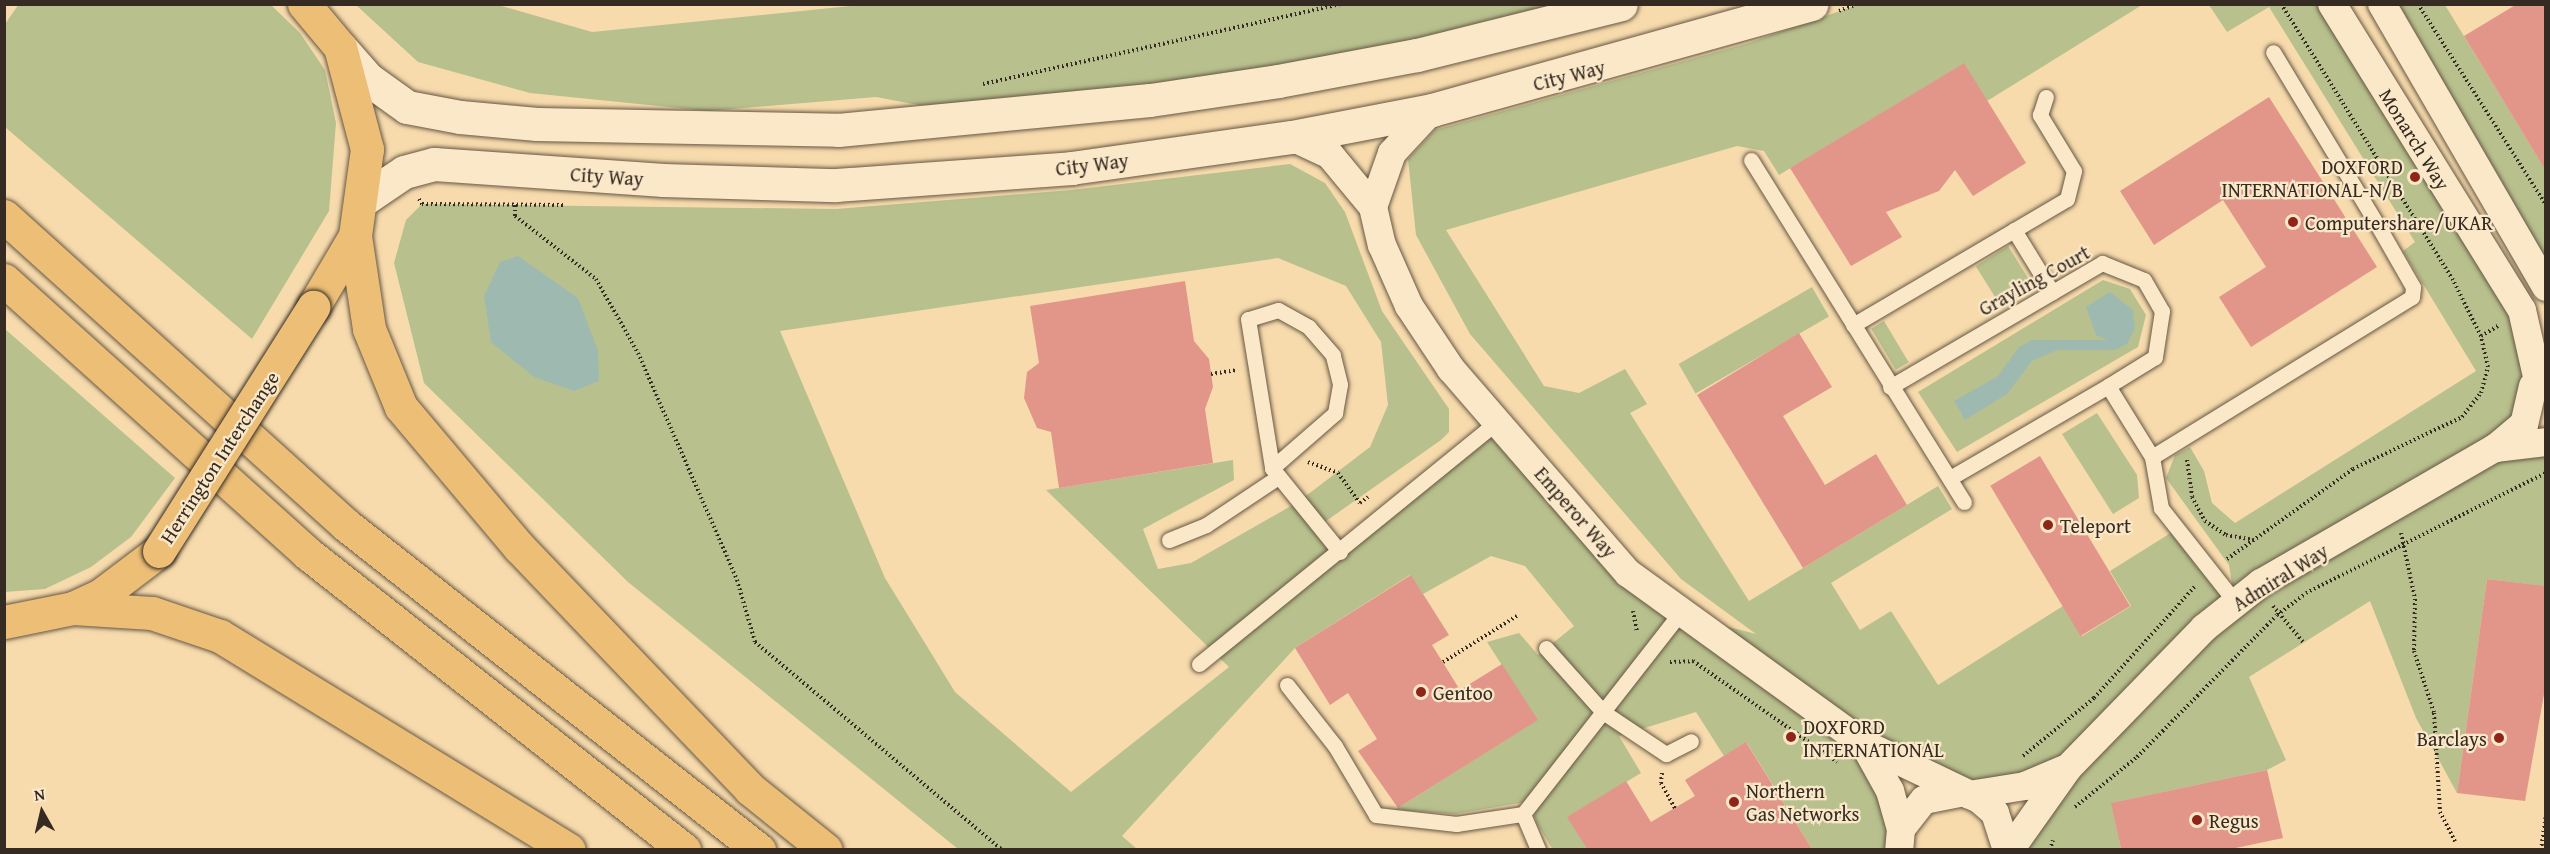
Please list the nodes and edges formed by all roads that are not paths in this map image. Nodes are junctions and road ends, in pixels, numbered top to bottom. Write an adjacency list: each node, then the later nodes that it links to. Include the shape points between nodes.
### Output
1 (304, 4): 6 (highway)
2 (1621, 4): 6 (main road, via 1417,55 1278,81 1138,101 838,130 537,124 460,117 407,107 368,79)
3 (1811, 4): 9 (main road, City Way)
4 (2332, 4): 21 (street, Monarch Way, via 2522,310)
5 (2382, 4): 18 (street, Monarch Way)
6 (340, 47): 12 (highway, via 367,149)
7 (2273, 52): 28 (lane, via 2413,287 2412,297)
8 (2046, 97): 15 (lane, via 2040,115 2074,171 2067,198)
9 (1432, 110): 10 (main road, City Way); 13 (street, via 1392,153)
10 (1292, 137): 12 (main road, City Way, via 1071,168 836,185 663,180 434,164 404,171); 13 (street, Emperor Way, via 1330,155)
11 (1751, 160): 20 (lane)
12 (364, 199): 16 (highway)
13 (1373, 207): 24 (street, Emperor Way, via 1382,245 1409,306 1452,369)
14 (4, 216): 52 (highway, via 346,525)
15 (2014, 230): 19 (lane); 20 (lane)
16 (355, 236): 35 (highway, Herrington Interchange, bridge, via 159,551 121,584); 53 (highway, via 369,329 400,407 519,547 750,789)
17 (4, 280): 51 (highway, via 307,553)
18 (2546, 287)
19 (2052, 292): 22 (lane, Grayling Court, via 2102,263 2144,280 2162,311 2154,357); 23 (lane, Grayling Court)
20 (1853, 325): 23 (lane)
21 (2538, 371): 25 (street, Monarch Way); 27 (street, Admiral Way, via 2524,424)
22 (2108, 386): 28 (lane); 30 (lane, Grayling Court)
23 (1890, 387): 30 (lane)
24 (1498, 422): 33 (lane); 36 (street, Emperor Way, via 1628,573)
25 (2546, 422)
26 (2546, 442): 27 (street, Admiral Way)
27 (2495, 448): 34 (street, Admiral Way)
28 (2152, 457): 34 (lane, via 2161,508 2208,573)
29 (1275, 472): 29 (lane, via 1248,320 1278,310 1315,334 1333,356 1340,384 1335,413); 32 (lane, via 1206,525); 33 (lane)
30 (1950, 478): 31 (lane)
31 (1964, 501)
32 (1169, 540)
33 (1340, 552): 41 (lane)
34 (2236, 603): 46 (street, Admiral Way, via 2204,628)
35 (73, 608): 37 (highway, Herrington Interchange); 50 (highway, via 152,613 220,636)
36 (1679, 614): 43 (lane); 45 (street, Emperor Way)
37 (40, 616): 38 (highway, Herrington Interchange); 39 (highway)
38 (4, 622)
39 (4, 637)
40 (1546, 648): 43 (lane)
41 (1199, 664)
42 (1287, 685): 48 (lane, via 1335,746 1376,815 1456,824)
43 (1603, 712): 44 (lane, via 1666,754); 48 (lane)
44 (1691, 741)
45 (1864, 744): 47 (street, Emperor Way); 49 (street, Emperor Way, via 1890,791)
46 (2068, 768): 47 (street, Admiral Way, via 2025,786); 55 (street, Admiral Way)
47 (1964, 794): 49 (street, Emperor Way, via 1924,800); 55 (street, Emperor Way, via 1995,813)
48 (1523, 814): 54 (lane)
49 (1900, 839)
50 (569, 849)
51 (684, 849)
52 (759, 849)
53 (826, 849)
54 (1538, 849)
55 (2009, 849)

